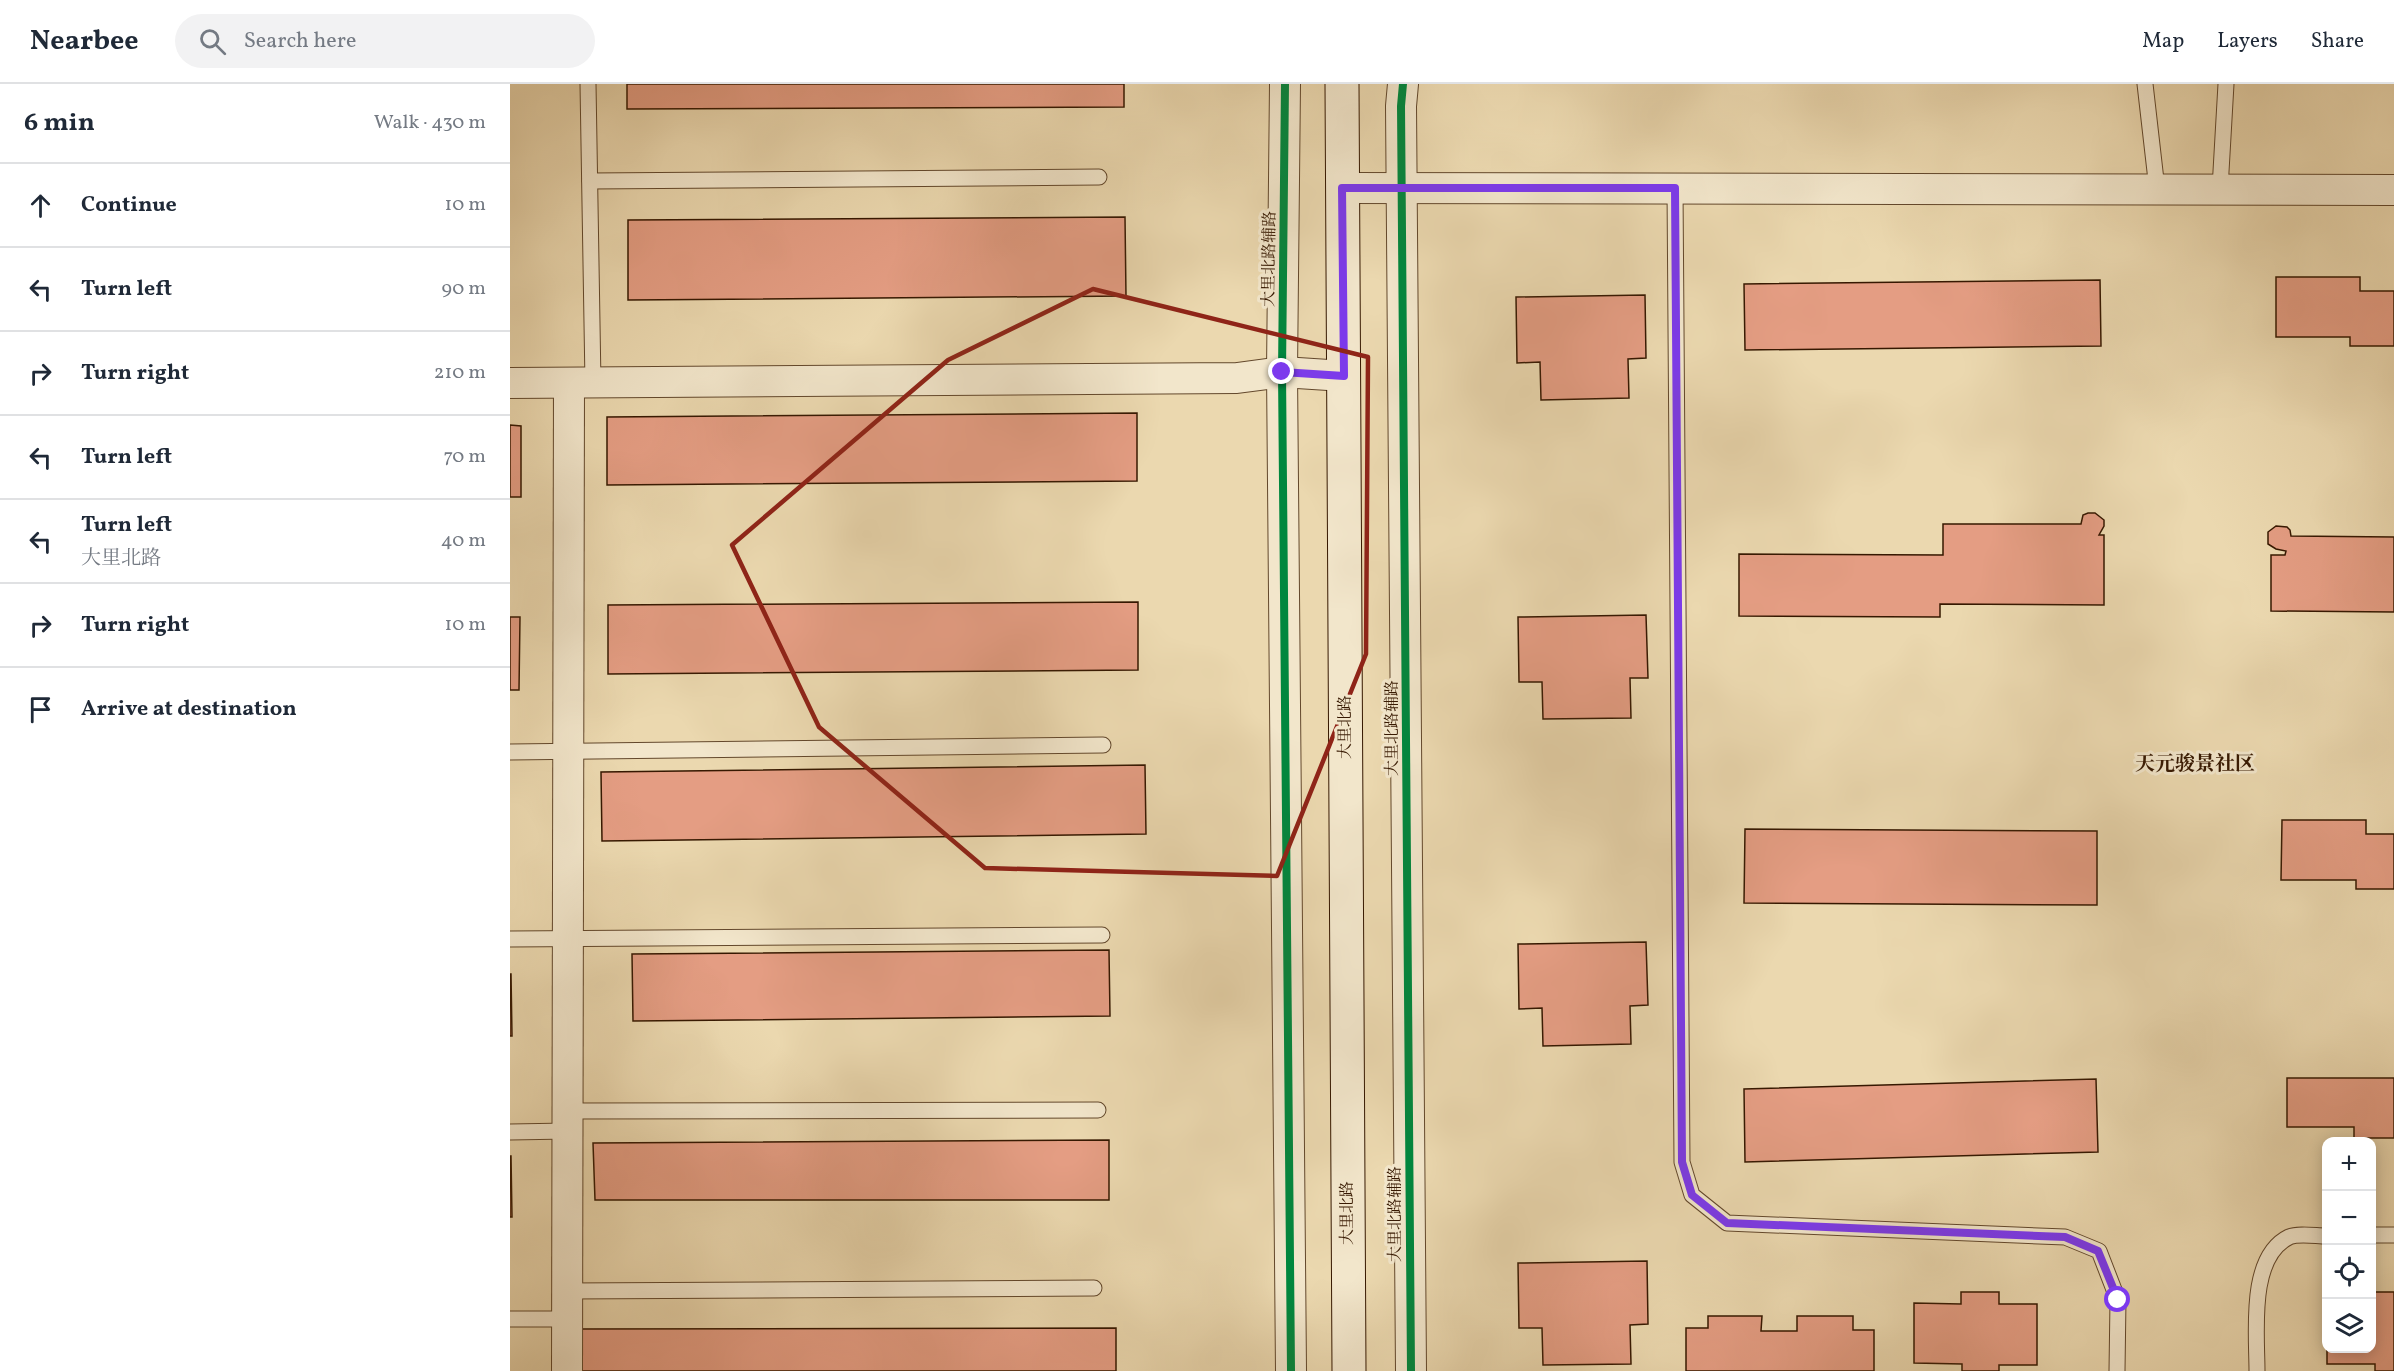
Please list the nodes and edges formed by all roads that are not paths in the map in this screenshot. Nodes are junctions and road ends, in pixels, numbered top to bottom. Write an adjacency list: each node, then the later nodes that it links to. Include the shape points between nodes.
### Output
1 (588, 84): 8 (lane)
2 (1285, 84): 15 (street, 大里北路辅路)
3 (1342, 84): 9 (main road, 大里北路)
4 (1403, 84): 10 (street, 大里北路辅路)
5 (2145, 84): 12 (lane)
6 (2226, 84): 13 (lane)
7 (1099, 177): 8 (lane)
8 (590, 181): 18 (lane)
9 (1342, 188): 10 (street); 16 (main road, 大里北路)
10 (1402, 188): 11 (street); 37 (street, 大里北路辅路)
11 (1675, 188): 12 (street); 38 (lane, via 1682,1162 1692,1195 1727,1223 2065,1237 2098,1251 2118,1300)
12 (2157, 189): 13 (street)
13 (2220, 189): 14 (street)
14 (2394, 190)
15 (1282, 372): 16 (street); 18 (street, via 1237,378); 35 (street, 大里北路辅路)
16 (1344, 376): 36 (main road, 大里北路)
17 (510, 383): 18 (street)
18 (581, 383): 21 (street)
19 (1103, 746): 21 (lane)
20 (510, 752): 21 (lane)
21 (569, 752): 23 (street)
22 (1102, 935): 23 (lane)
23 (568, 938): 24 (lane); 26 (street)
24 (510, 939)
25 (1098, 1110): 26 (lane)
26 (568, 1121): 27 (lane); 32 (street)
27 (510, 1132)
28 (2376, 1235): 29 (lane)
29 (2394, 1235)
30 (2322, 1236): 39 (lane, via 2290,1237 2269,1254 2257,1296)
31 (1094, 1288): 32 (lane)
32 (567, 1305): 33 (lane); 34 (street)
33 (510, 1319)
34 (567, 1371)
35 (1291, 1371)
36 (1349, 1371)
37 (1411, 1371)
38 (2117, 1371)
39 (2257, 1371)

